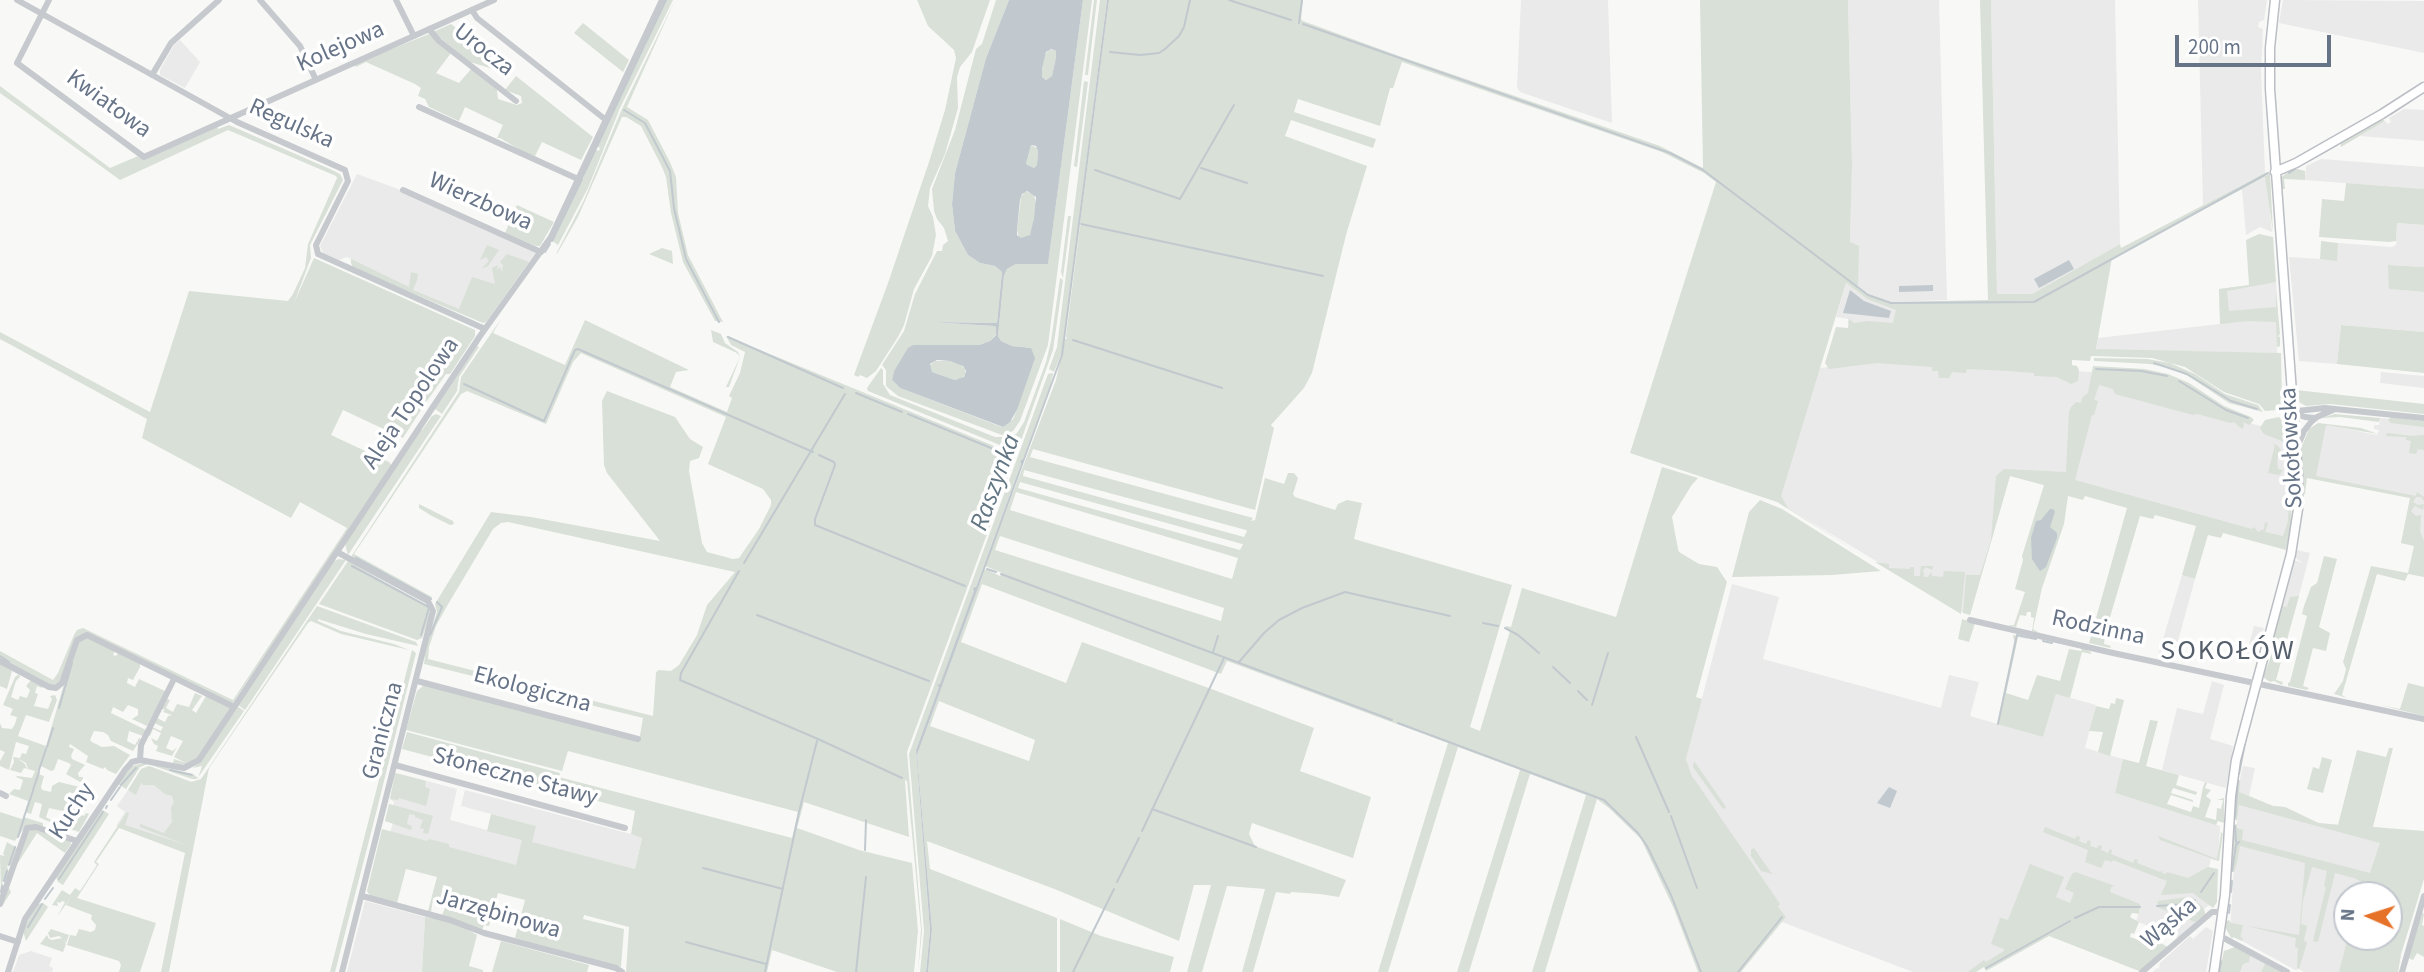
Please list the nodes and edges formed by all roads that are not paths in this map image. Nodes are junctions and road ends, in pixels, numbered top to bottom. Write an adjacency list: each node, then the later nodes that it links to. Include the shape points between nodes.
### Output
1 (17, 0): 10 (street, Regulska)
2 (48, 0): 10 (street)
3 (219, 0): 13 (street, via 169,45)
4 (260, 0): 14 (street, via 300,46)
5 (396, 0): 12 (street)
6 (494, 0): 9 (street, Kolejowa)
7 (662, 0): 20 (street, Aleja Topolowa)
8 (2275, 0): 22 (street, Sokołowska, via 2269,80)
9 (472, 10): 11 (street, Kolejowa); 20 (street)
10 (42, 14): 13 (street, Regulska); 19 (street, Kwiatowa, via 18,63 142,156)
11 (429, 29): 12 (street, Kolejowa); 16 (street, Urocza)
12 (414, 36): 14 (street, Kolejowa)
13 (152, 75): 19 (street, Regulska)
14 (316, 80): 18 (street, Kolejowa)
15 (2424, 87): 22 (street)
16 (516, 101)
17 (419, 107): 23 (street)
18 (242, 114): 19 (street, Kolejowa); 21 (street)
19 (230, 119): 21 (street, Regulska)
20 (606, 120): 23 (street, Aleja Topolowa)
21 (242, 125): 26 (street, Regulska, via 346,172 349,178 316,246 318,255)
22 (2275, 172): 28 (street, Sokołowska)
23 (578, 179): 25 (street, Aleja Topolowa)
24 (403, 190): 25 (street, Wierzbowa)
25 (541, 251): 26 (street, Aleja Topolowa)
26 (485, 329): 32 (street, Aleja Topolowa)
27 (2334, 410): 28 (street); 29 (street); 30 (street)
28 (2293, 413): 29 (street); 31 (street, Sokołowska)
29 (2317, 417): 31 (street)
30 (2424, 418)
31 (2296, 450): 37 (street, Sokołowska, via 2295,535)
32 (337, 552): 36 (street, Graniczna, via 431,605 433,614); 38 (street, Aleja Topolowa)
33 (1970, 620): 37 (street, Rodzinna)
34 (0, 661): 35 (street, via 57,687 77,640 87,635)
35 (174, 679): 38 (street); 41 (street, Kuchy, via 141,745)
36 (417, 681): 40 (street, Ekologiczna); 42 (street, Graniczna)
37 (2256, 682): 39 (street, Rodzinna); 48 (street, Sokołowska, via 2232,784)
38 (234, 707): 41 (street, Aleja Topolowa, via 193,765 181,768)
39 (2424, 719)
40 (638, 739)
41 (140, 760): 44 (street, Kuchy, via 125,770)
42 (395, 765): 43 (street, Słoneczne Stawy); 45 (street, Graniczna)
43 (625, 828)
44 (77, 841): 47 (street, via 28,827); 51 (street, Kuchy, via 25,919)
45 (362, 896): 53 (street, Graniczna); 54 (street, Jarzębinowa)
46 (2424, 896): 58 (street)
47 (0, 904)
48 (2223, 912): 50 (street, Sokołowska); 55 (street, Wąska, via 2212,912)
49 (0, 936): 51 (street)
50 (2220, 936): 56 (street, Sokołowska); 57 (street)
51 (18, 942): 52 (street, Kuchy)
52 (8, 972)
53 (342, 972)
54 (622, 972)
55 (2142, 972)
56 (2214, 972)
57 (2287, 972)
58 (2402, 972)

